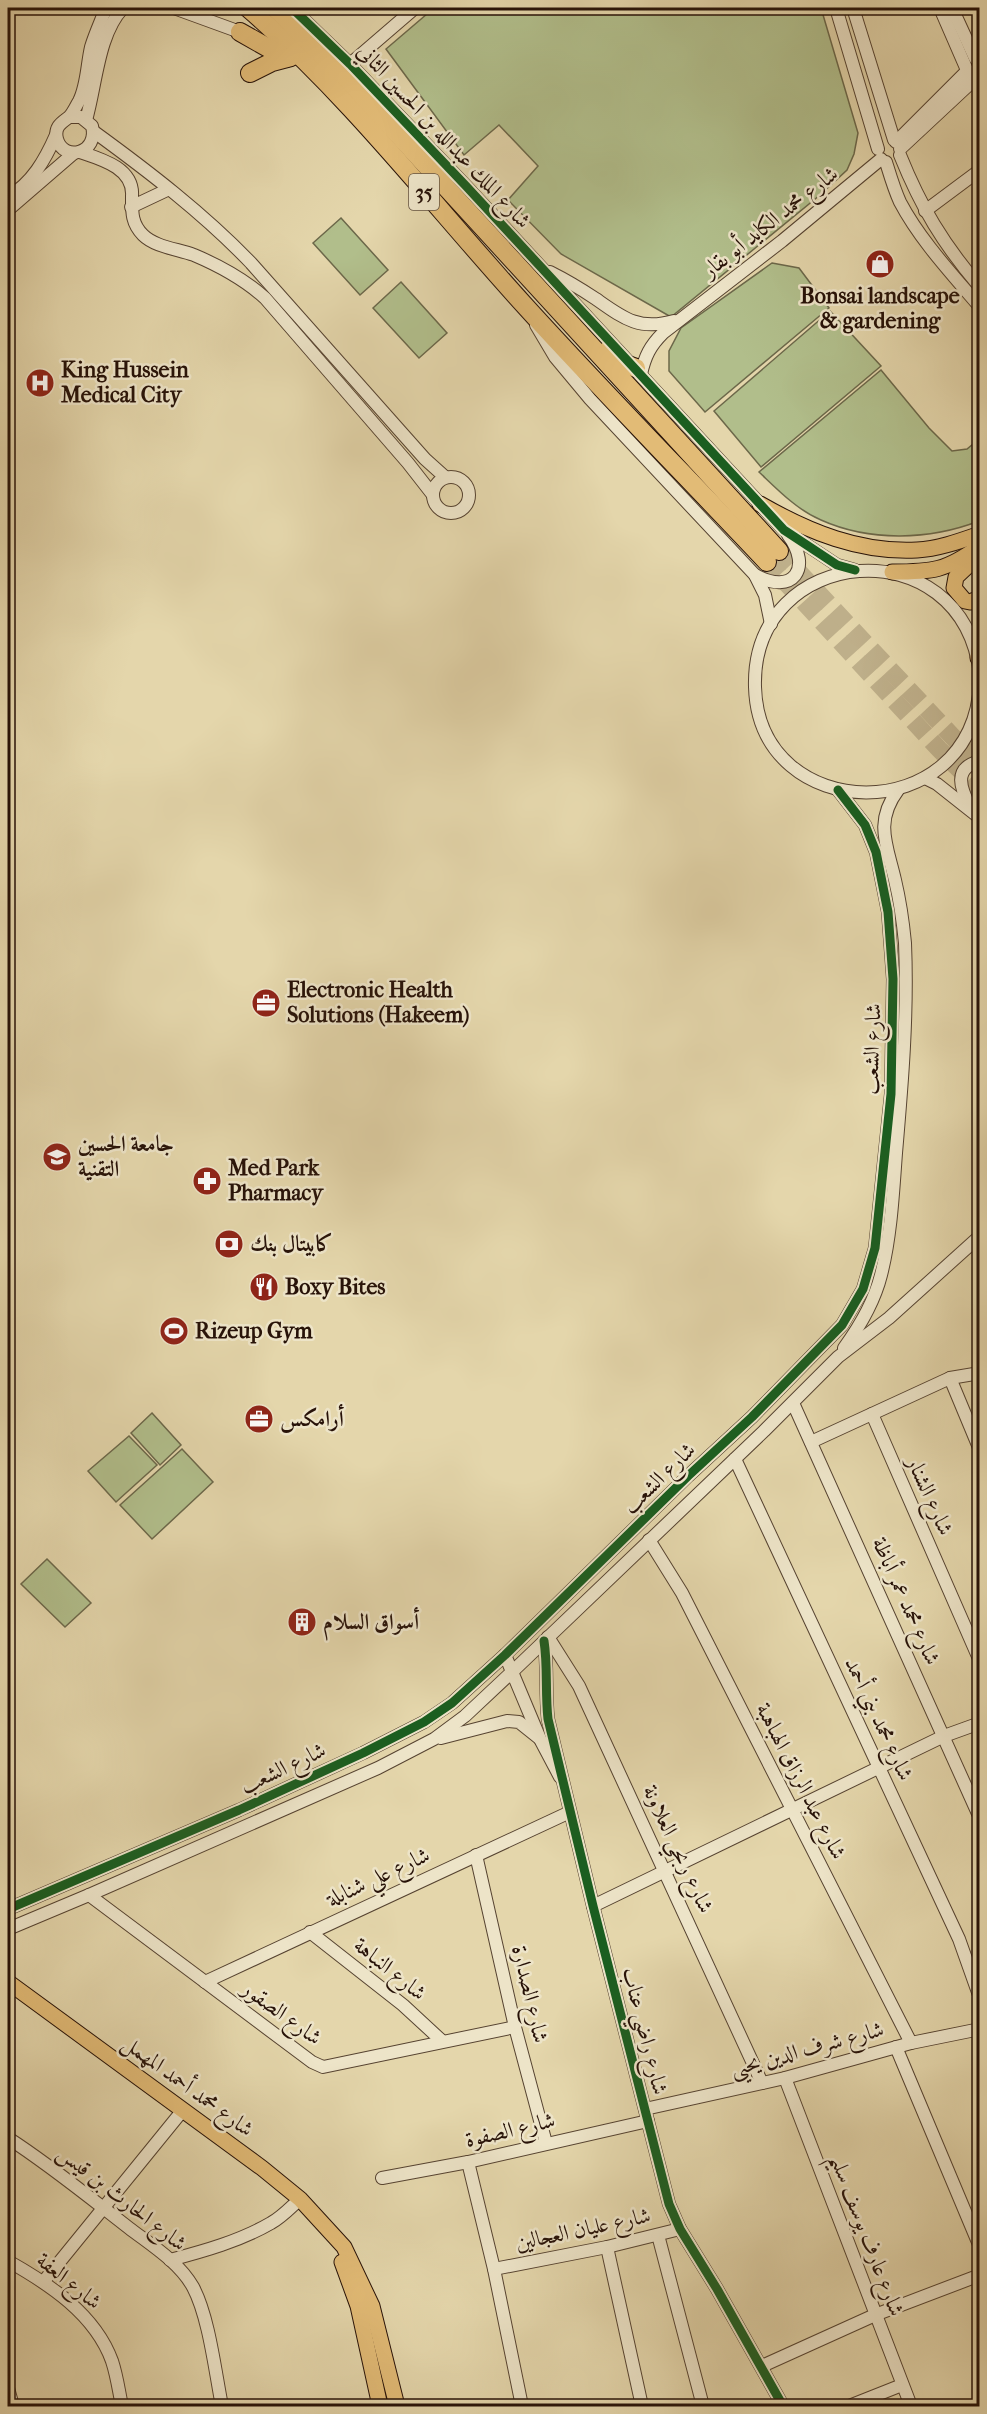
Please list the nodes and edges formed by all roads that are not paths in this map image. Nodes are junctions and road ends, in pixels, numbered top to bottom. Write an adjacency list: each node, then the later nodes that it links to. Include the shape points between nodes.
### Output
1 (105, 8): 13 (street)
2 (123, 8): 13 (street)
3 (174, 8): 12 (street)
4 (248, 8): 14 (highway, 35)
5 (275, 8): 31 (highway, شارع الملك عبدالله بن الحسين الثاني / 35, via 346,78)
6 (292, 8): 15 (street, شارع الملك عبدالله بن الحسين الثاني)
7 (415, 8): 15 (street)
8 (836, 8): 23 (street)
9 (853, 8): 21 (street)
10 (940, 8): 16 (street)
11 (952, 8): 16 (street)
12 (240, 32): 14 (highway)
13 (97, 47): 18 (street, via 80,99); 19 (street)
14 (292, 56): 17 (highway); 43 (highway, 35, via 360,119 527,308)
15 (350, 64): 30 (street, شارع الملك عبدالله بن الحسين الثاني)
16 (974, 69): 21 (street)
17 (250, 73)
18 (69, 117): 19 (street, via 81,117); 20 (street, via 59,125)
19 (89, 125): 22 (street, via 89,146); 25 (street)
20 (56, 135): 22 (street, via 60,146); 26 (street, via 34,175)
21 (897, 146): 23 (street, via 894,161); 23 (street, via 884,141); 29 (street)
22 (77, 152): 27 (street, via 109,163 126,175 132,189); 28 (street)
23 (881, 156): 33 (street, via 908,216); 34 (street, شارع محمد الكايد أبو بقار, via 782,241)
24 (980, 170): 29 (street)
25 (167, 190): 27 (street); 36 (street, via 224,235 425,459)
26 (8, 197)
27 (131, 207): 37 (street, via 136,226 151,241 224,269 265,298)
28 (8, 210)
29 (925, 211): 32 (street)
30 (541, 267): 34 (street, شارع محمد الكايد أبو بقار, via 633,322 654,325); 35 (street, شارع الملك عبدالله بن الحسين الثاني)
31 (536, 286): 35 (highway, via 559,300 618,360); 43 (highway, شارع الملك عبدالله بن الحسين الثاني / 35)
32 (980, 287)
33 (980, 307)
34 (683, 316): 35 (street, شارع محمد الكايد أبو بقار, via 652,344)
35 (639, 371): 38 (street, شارع الملك عبدالله بن الحسين الثاني)
36 (446, 477): 37 (street, via 436,484); 37 (street, via 466,484 469,495 465,505 456,512 445,512 436,505)
37 (433, 495)
38 (760, 504): 39 (street, شارع الملك عبدالله بن الحسين الثاني); 40 (main road, via 814,532 867,548 919,550)
39 (784, 530): 43 (street, via 798,552 799,568 793,577 773,584); 44 (street, via 837,565)
40 (980, 534)
41 (980, 546): 45 (main road, via 942,569)
42 (980, 555): 46 (main road, via 959,573 953,584 965,601)
43 (767, 563): 47 (street, via 765,595)
44 (855, 570): 45 (street); 47 (street, via 838,573 807,588)
45 (892, 572): 49 (street, via 921,584 947,602 966,628)
46 (980, 598)
47 (771, 624): 56 (street, via 755,674 761,719 788,762 815,781)
48 (980, 641): 49 (main road)
49 (978, 657): 50 (street)
50 (980, 674)
51 (980, 684): 52 (street)
52 (979, 697): 53 (street); 55 (street, via 961,743)
53 (980, 715)
54 (980, 761): 58 (street, via 968,766 960,777)
55 (925, 778): 57 (street); 58 (street)
56 (838, 790): 57 (street, via 872,794); 69 (street, شارع الشعب, via 857,812 874,845 893,957 891,1094 875,1248 863,1289 842,1324 784,1386)
57 (898, 790): 60 (street, شارع الشعب, via 884,822 900,901 905,952 904,1058 894,1174 881,1275 864,1318)
58 (975, 814)
59 (980, 1236): 60 (street, شارع الشعب, via 889,1318)
60 (838, 1357): 63 (street, شارع الشعب)
61 (980, 1373): 62 (street)
62 (950, 1378): 64 (street); 65 (street)
63 (793, 1403): 66 (street, شارع محمد عمر أباظة); 68 (street, شارع الشعب)
64 (872, 1414): 66 (street); 74 (street, شارع الشنار)
65 (975, 1431): 67 (street)
66 (811, 1442): 77 (street, شارع محمد عمر أباظة)
67 (980, 1450)
68 (735, 1459): 70 (street, شارع الشعب); 80 (street, شارع محمد بني أحمد)
69 (688, 1476): 70 (street, via 700,1478); 73 (street, شارع الشعب)
70 (701, 1491): 71 (street, شارع الشعب)
71 (649, 1540): 72 (street, شارع الشعب); 82 (street, شارع عبد الرزاق الهباهبة, via 682,1593)
72 (546, 1639): 75 (street, شارع الشعب); 81 (street, شارع راضي عناب, via 546,1700); 86 (street, شارع ربحي العلاونة, via 579,1686)
73 (505, 1655): 75 (street, شارع راضي عناب); 89 (street, شارع الشعب, via 452,1703 394,1738 239,1810)
74 (980, 1661)
75 (513, 1671): 78 (street, شارع الشعب); 79 (street, شارع راضي عناب)
76 (980, 1723): 77 (street)
77 (944, 1736): 80 (street); 84 (street, شارع محمد عمر أباظة)
78 (434, 1739): 79 (street, via 507,1720 519,1722); 87 (street, شارع الشعب, via 378,1768)
79 (541, 1741): 81 (street, شارع راضي عناب)
80 (878, 1767): 82 (street); 94 (street, شارع محمد بني أحمد, via 959,1939)
81 (562, 1780): 83 (street, شارع راضي عناب)
82 (792, 1810): 86 (street); 98 (street, شارع عبد الرزاق الهباهبة)
83 (570, 1812): 85 (street, شارع علي شنابلة); 88 (street, شارع راضي عناب)
84 (980, 1818)
85 (476, 1855): 91 (street, شارع علي شنابلة); 95 (street, شارع الصدارة)
86 (666, 1870): 88 (street); 101 (street, شارع ربحي العلاونة)
87 (89, 1895): 90 (street, شارع الشعب); 93 (street, شارع الصقور)
88 (592, 1905): 103 (street, شارع راضي عناب)
89 (8, 1909)
90 (8, 1929)
91 (310, 1932): 93 (street, شارع علي شنابلة); 97 (street, شارع النباهة)
92 (8, 1982): 102 (main road, شارع محمد أحمد المهمل)
93 (205, 1982): 97 (street, شارع الصقور, via 323,2067)
94 (980, 1998)
95 (515, 2027): 97 (street, شارع الصقور); 105 (street, شارع الصدارة)
96 (980, 2029): 98 (street, شارع شرف الدين يحيى)
97 (442, 2041)
98 (911, 2043): 99 (street, شارع شرف الدين يحيى)
99 (896, 2047): 100 (street, شارع شرف الدين يحيى); 114 (street)
100 (785, 2078): 101 (street, شارع شرف الدين يحيى); 120 (street, شارع عارف يوسف سليم)
101 (762, 2083): 103 (street, شارع شرف الدين يحيى)
102 (183, 2110): 108 (main road, شارع محمد أحمد المهمل); 109 (street)
103 (646, 2115): 105 (street, شارع الصفوة); 110 (street, شارع راضي عناب, via 669,2204)
104 (8, 2138): 109 (street, شارع الحارث بن قيس)
105 (546, 2143): 106 (street, شارع الصفوة)
106 (468, 2162): 107 (street, شارع الصفوة); 117 (street, شارع عليان العجالين)
107 (382, 2178)
108 (300, 2199): 112 (main road, شارع محمد أحمد المهمل); 115 (street, via 256,2231)
109 (102, 2207): 115 (street, شارع الحارث بن قيس); 119 (street)
110 (680, 2229): 111 (street, شارع عليان العجالين); 121 (street, شارع راضي عناب)
111 (658, 2235): 113 (street, شارع عليان العجالين); 131 (street)
112 (332, 2236): 127 (main road, شارع محمد أحمد المهمل, via 358,2306); 128 (main road, شارع محمد أحمد المهمل, via 344,2247 372,2306)
113 (607, 2247): 117 (street, شارع عليان العجالين); 130 (street)
114 (980, 2247)
115 (170, 2260): 126 (street, شارع الحارث بن قيس, via 193,2286)
116 (8, 2261): 119 (street, شارع العفة)
117 (494, 2269): 129 (street, شارع عليان العجالين)
118 (980, 2275): 120 (street)
119 (44, 2281): 125 (street, شارع العفة, via 100,2335 112,2363)
120 (875, 2315): 121 (street); 122 (street, شارع عارف يوسف سليم)
121 (762, 2366): 132 (street, شارع راضي عناب)
122 (902, 2385): 133 (street); 134 (street, شارع عارف يوسف سليم)
123 (8, 2388): 124 (street)
124 (13, 2406)
125 (122, 2406)
126 (222, 2406)
127 (380, 2406)
128 (397, 2406)
129 (522, 2406)
130 (642, 2406)
131 (703, 2406)
132 (783, 2406)
133 (849, 2406)
134 (911, 2406)

